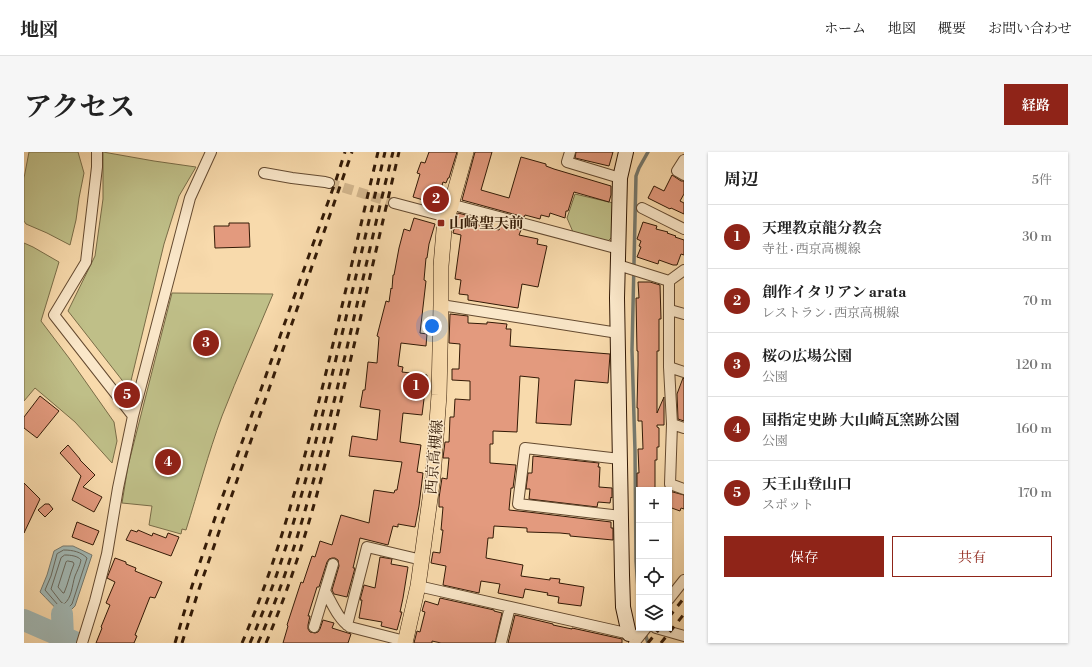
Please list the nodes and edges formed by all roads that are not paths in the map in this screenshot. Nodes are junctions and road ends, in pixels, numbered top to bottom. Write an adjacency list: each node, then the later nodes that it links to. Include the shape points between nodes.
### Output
1 (97, 152): 25 (street, via 86,262 54,315)
2 (211, 152): 25 (street, via 190,198)
3 (466, 152): 13 (main road, 西京高槻線)
4 (570, 152): 9 (street, via 567,162)
5 (626, 152): 9 (street)
6 (684, 160): 8 (street, via 677,171)
7 (264, 173): 10 (street)
8 (684, 175)
9 (620, 178): 15 (street)
10 (329, 183)
11 (394, 203): 13 (street)
12 (642, 208): 14 (street)
13 (449, 210): 15 (street); 19 (main road, 西京高槻線, via 442,244)
14 (684, 229)
15 (619, 249): 16 (street)
16 (623, 266): 18 (street); 22 (street, via 617,298)
17 (684, 270): 18 (street)
18 (669, 282): 20 (street)
19 (441, 305): 22 (street); 31 (main road, 西京高槻線, via 434,470)
20 (670, 310): 21 (street); 23 (street)
21 (684, 314)
22 (618, 333): 28 (street)
23 (669, 367): 24 (street); 26 (street)
24 (684, 372)
25 (133, 416): 44 (street, via 108,554)
26 (672, 424): 27 (street); 29 (street, via 670,484)
27 (684, 428)
28 (620, 459): 30 (street); 30 (street, via 525,448 518,504)
29 (684, 489)
30 (621, 516): 41 (street, via 623,607)
31 (422, 560): 34 (main road, 西京高槻線); 38 (street, via 366,547)
32 (333, 564): 35 (street)
33 (684, 580): 36 (street)
34 (418, 586): 37 (street); 43 (main road, 西京高槻線)
35 (325, 591): 38 (street); 39 (street)
36 (672, 595)
37 (510, 607): 41 (street); 45 (street)
38 (347, 625): 43 (street)
39 (314, 627)
40 (668, 631): 42 (street)
41 (637, 635)
42 (684, 635)
43 (405, 642)
44 (82, 643)
45 (501, 643)

